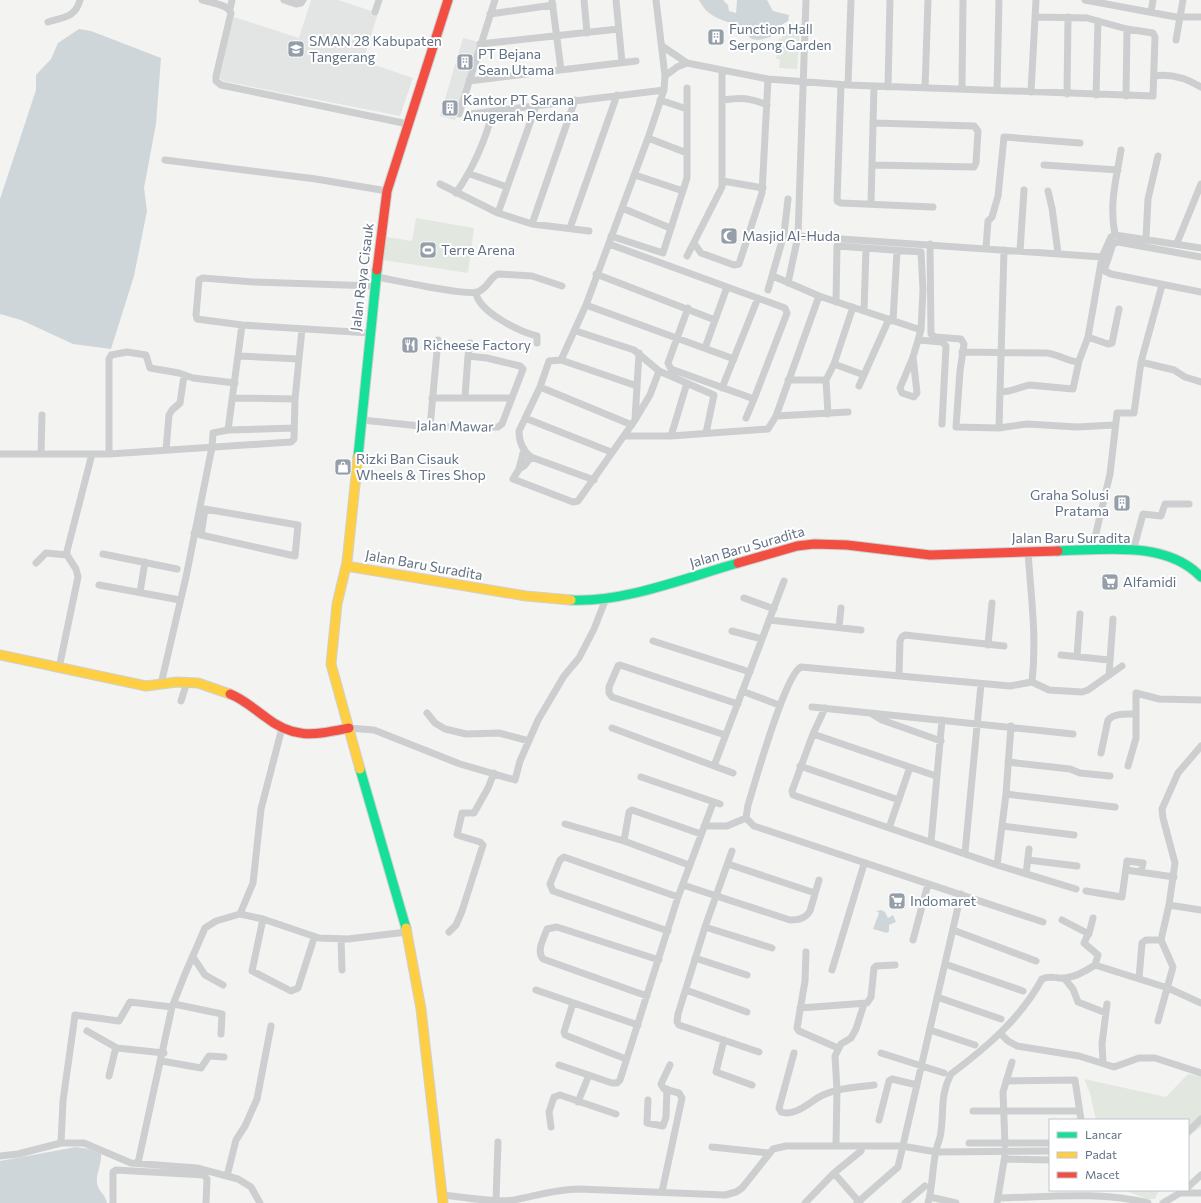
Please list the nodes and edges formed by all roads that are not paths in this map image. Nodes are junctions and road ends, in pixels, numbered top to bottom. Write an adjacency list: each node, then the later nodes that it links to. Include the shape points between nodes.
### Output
1 (80, 0): 33 (street, via 78,9 72,15)
2 (202, 0): 24 (street)
3 (232, 0): 24 (street)
4 (284, 0): 5 (street, via 301,4)
5 (303, 0)
6 (379, 0): 25 (street)
7 (448, 0): 75 (main road, Jalan Raya Cisauk)
8 (495, 0): 27 (street)
9 (584, 0): 36 (street)
10 (616, 0): 34 (street)
11 (656, 0): 40 (street)
12 (806, 0): 50 (street)
13 (851, 0): 51 (street)
14 (890, 0): 53 (street)
15 (928, 0): 56 (street)
16 (963, 0): 57 (street)
17 (999, 0): 59 (street)
18 (1036, 0): 28 (street)
19 (1090, 0): 23 (street)
20 (1153, 0): 26 (street)
21 (1183, 0): 30 (street)
22 (553, 2): 27 (street); 37 (street)
23 (1122, 3): 26 (street)
24 (230, 9): 75 (street, via 232,14 216,76 221,85)
25 (375, 12)
26 (1151, 12): 30 (street)
27 (490, 14): 39 (street)
28 (1036, 17): 29 (street); 60 (street)
29 (1068, 17): 32 (street); 61 (street)
30 (1180, 17): 31 (street); 38 (street)
31 (1201, 17)
32 (1098, 20): 35 (street); 63 (street)
33 (48, 22)
34 (618, 29): 36 (street); 42 (street)
35 (1127, 29): 47 (street, via 1155,34); 64 (street)
36 (587, 33): 37 (street)
37 (557, 36): 39 (street); 44 (street)
38 (1176, 40)
39 (480, 44): 49 (street)
40 (662, 46): 43 (street); 46 (street)
41 (636, 61): 42 (street)
42 (622, 62): 44 (street)
43 (687, 63): 45 (street); 46 (street)
44 (561, 70): 49 (street)
45 (722, 70): 48 (street); 67 (street)
46 (665, 76): 58 (street)
47 (1154, 76): 54 (street, via 1168,74); 64 (street, via 1153,96)
48 (768, 79): 50 (street); 68 (street)
49 (469, 81): 72 (street)
50 (804, 82): 51 (street); 108 (street)
51 (845, 85): 52 (street); 98 (street, via 836,198 841,203)
52 (874, 86): 53 (street); 74 (street)
53 (888, 87): 56 (street)
54 (1201, 87)
55 (687, 88): 70 (street)
56 (925, 88): 57 (street)
57 (962, 89): 59 (street)
58 (664, 90): 62 (street); 66 (street)
59 (997, 90): 60 (street)
60 (1031, 92): 61 (street)
61 (1067, 94): 63 (street)
62 (617, 95): 65 (street); 103 (street)
63 (1096, 95): 64 (street)
64 (1126, 96)
65 (575, 100): 69 (street); 102 (street)
66 (660, 100): 70 (street); 76 (street)
67 (723, 100): 68 (street, via 751,98); 87 (street)
68 (767, 105): 91 (street)
69 (536, 106): 71 (street); 90 (street)
70 (687, 109): 79 (street)
71 (493, 111): 73 (street); 85 (street, via 485,141)
72 (459, 114)
73 (470, 114)
74 (874, 123): 82 (street); 82 (street, via 974,126 978,131 974,167)
75 (408, 124): 93 (main road, Jalan Raya Cisauk)
76 (648, 138): 79 (street); 86 (street)
77 (1080, 143): 115 (street, via 1004,138 998,196 988,224)
78 (1121, 150): 84 (street)
79 (687, 153): 94 (street, via 688,170)
80 (1158, 156): 109 (street, via 1148,199)
81 (165, 160): 93 (street, via 316,179)
82 (872, 165): 98 (street)
83 (1044, 165): 84 (street)
84 (1118, 170): 106 (street, via 1112,210)
85 (470, 174): 90 (street); 96 (street)
86 (635, 175): 94 (street); 100 (street)
87 (723, 181): 91 (street); 110 (street, via 721,191)
88 (440, 184): 96 (street)
89 (1201, 184): 111 (street)
90 (507, 188): 101 (street)
91 (763, 188): 110 (street, via 738,264 734,265 701,253)
92 (1024, 190): 119 (street)
93 (387, 191): 126 (main road, Jalan Raya Cisauk)
94 (683, 191): 104 (street)
95 (1048, 191): 120 (street)
96 (456, 194): 101 (street)
97 (788, 199): 125 (street, via 784,234)
98 (871, 204): 99 (street)
99 (933, 207)
100 (622, 208): 104 (street); 107 (street)
101 (498, 213): 102 (street)
102 (532, 224): 103 (street)
103 (570, 228): 105 (street)
104 (670, 228): 107 (street, via 662,253)
105 (589, 231)
106 (1115, 235): 109 (street); 123 (street, via 1111,238)
107 (611, 236): 112 (street)
108 (798, 236): 113 (street); 127 (street)
109 (1146, 238): 111 (street)
110 (694, 243): 121 (street)
111 (1177, 243): 116 (street)
112 (609, 244): 124 (street); 130 (street)
113 (930, 244): 115 (street); 156 (street, via 931,334 935,337 961,339 964,344)
114 (866, 248): 118 (street); 136 (street, via 837,246); 141 (street)
115 (986, 248): 117 (street)
116 (1201, 248)
117 (1004, 250): 119 (street); 158 (street)
118 (897, 251): 143 (street); 146 (street, via 922,254)
119 (1020, 251): 120 (street)
120 (1058, 253): 123 (street)
121 (687, 256)
122 (1201, 257): 123 (street, via 1118,242 1113,244)
123 (1105, 258): 128 (street, via 1107,272); 149 (street)
124 (596, 274): 137 (street); 139 (street)
125 (773, 276): 127 (street); 131 (street)
126 (376, 281): 132 (street); 144 (street, via 200,278 197,319); 148 (main road, Jalan Raya Cisauk)
127 (788, 283): 134 (street)
128 (1162, 285): 133 (street); 166 (street)
129 (562, 286): 132 (street, via 532,276 498,274 486,288)
130 (727, 287): 135 (street); 142 (street)
131 (768, 290)
132 (476, 292): 154 (street, via 481,303 502,322 536,336)
133 (1201, 292)
134 (819, 296): 136 (street); 171 (street)
135 (758, 298): 163 (street); 186 (street, via 785,308 787,313)
136 (836, 302): 138 (street)
137 (586, 305): 147 (street); 150 (street)
138 (854, 307): 141 (street); 167 (street)
139 (688, 308): 142 (street); 150 (street)
140 (1119, 309): 149 (street, via 1112,343)
141 (864, 311): 143 (street)
142 (715, 320): 155 (street)
143 (891, 320): 146 (street); 169 (street)
144 (242, 325): 145 (street); 159 (street)
145 (302, 329): 148 (street); 162 (street)
146 (921, 330): 152 (street)
147 (576, 331): 157 (street); 164 (street)
148 (370, 333): 193 (main road, Jalan Raya Cisauk)
149 (1088, 337): 165 (street)
150 (676, 338): 155 (street); 179 (street, via 668,363 671,369)
151 (438, 340): 183 (street)
152 (918, 340): 161 (street); 195 (street, via 942,342 946,346)
153 (470, 343): 160 (street)
154 (537, 343)
155 (705, 348): 163 (street)
156 (962, 352): 158 (street); 199 (street, via 956,427)
157 (639, 353): 168 (street); 176 (street)
158 (1002, 353): 165 (street, via 1054,353 1073,362); 180 (street)
159 (239, 356): 162 (street); 173 (street)
160 (468, 356): 181 (street); 184 (street, Jalan Mawar, via 515,364 523,369)
161 (913, 357): 161 (street, via 900,388 902,393 914,397 917,393)
162 (298, 359): 185 (street)
163 (734, 359): 179 (street)
164 (561, 360): 176 (street); 178 (street, via 549,361)
165 (1079, 362): 180 (street, via 1073,389 1029,385)
166 (1141, 362): 174 (street, via 1174,370 1184,377); 196 (street, via 1134,413 1117,413)
167 (834, 364): 169 (street); 172 (street)
168 (659, 371): 175 (street); 194 (street, via 650,395)
169 (864, 375): 177 (street)
170 (184, 376): 173 (street); 206 (street, via 180,403 169,415); 211 (street, via 150,368 146,354 126,352 111,355)
171 (788, 380): 172 (street); 190 (street)
172 (826, 380): 188 (street)
173 (235, 382): 182 (street)
174 (1201, 382)
175 (687, 383): 201 (street, via 714,395); 203 (street)
176 (637, 386): 194 (street)
177 (859, 386)
178 (540, 387): 191 (street); 194 (street)
179 (722, 388): 186 (street)
180 (1001, 392): 199 (street)
181 (464, 397): 183 (street); 184 (street)
182 (233, 398): 185 (street); 200 (street)
183 (432, 398): 197 (street)
184 (512, 398): 197 (street, Jalan Mawar, via 502,424 498,427)
185 (295, 399): 198 (street)
186 (754, 399): 192 (street)
187 (848, 412): 188 (street)
188 (828, 414): 190 (street)
189 (42, 415): 209 (street)
190 (776, 416): 201 (street, via 768,429)
191 (525, 418): 205 (street, via 519,435); 207 (street)
192 (746, 418)
193 (362, 420): 197 (street, Jalan Mawar); 224 (main road, Jalan Raya Cisauk)
194 (634, 423): 202 (street)
195 (942, 424)
196 (1114, 425): 199 (street, via 1078,427 1027,424); 217 (street, via 1110,474)
197 (430, 427)
198 (294, 428): 200 (street); 204 (street, via 294,439 291,442)
199 (999, 428)
200 (228, 430): 204 (street, via 213,432)
201 (706, 433): 203 (street)
202 (624, 436): 203 (street); 207 (street)
203 (671, 436)
204 (212, 447): 206 (street); 216 (street)
205 (524, 449): 212 (street); 213 (street)
206 (166, 450): 211 (street)
207 (611, 452): 214 (street)
208 (0, 454): 209 (street)
209 (41, 454): 210 (street)
210 (92, 454): 211 (street); 221 (street)
211 (109, 454)
212 (531, 457): 213 (street); 214 (street)
213 (518, 469): 214 (street, via 513,479 573,502 578,501)
214 (594, 480)
215 (1189, 504): 218 (street, via 1165,504 1161,516 1143,514)
216 (198, 534): 216 (street, via 295,556 298,525 205,509); 231 (street)
217 (1092, 550): 218 (main road, Jalan Baru Suradita); 219 (main road, Jalan Baru Suradita)
218 (1133, 551): 226 (main road, Jalan Baru Suradita, via 1172,557)
219 (1028, 552): 232 (main road, Jalan Baru Suradita, via 931,555 824,543 810,544); 256 (street, via 1035,625)
220 (103, 554): 222 (street)
221 (67, 555): 223 (street, via 46,553); 251 (street, via 78,577)
222 (145, 562): 225 (street); 229 (street)
223 (36, 563)
224 (346, 566): 232 (main road, Jalan Baru Suradita, via 554,600); 273 (main road, Jalan Raya Cisauk, via 337,604 331,664)
225 (177, 569)
226 (1200, 575)
227 (784, 581): 235 (street)
228 (99, 585): 229 (street)
229 (140, 592): 231 (street)
230 (744, 598): 235 (street)
231 (180, 600): 257 (street)
232 (605, 601): 278 (street, via 588,642 538,720)
233 (992, 603): 244 (street)
234 (841, 608): 239 (street)
235 (774, 609): 238 (street)
236 (1080, 614): 248 (street)
237 (1113, 619): 249 (street)
238 (769, 620): 239 (street); 242 (street)
239 (839, 627): 240 (street)
240 (861, 630)
241 (732, 631): 242 (street)
242 (762, 640): 252 (street)
243 (653, 641): 252 (street)
244 (988, 645): 245 (street); 254 (street, via 902,637)
245 (1004, 646)
246 (0, 655): 251 (main road)
247 (1061, 655): 248 (street)
248 (1077, 656): 249 (street)
249 (1109, 660): 253 (street)
250 (1122, 666): 253 (street)
251 (59, 668): 257 (main road, via 146,686)
252 (750, 672): 259 (street)
253 (1109, 675): 256 (street, via 1082,692 1049,690)
254 (899, 676): 258 (street); 263 (street, via 801,667 795,672)
255 (187, 682): 257 (main road); 261 (street); 272 (main road, via 228,692)
256 (1032, 682): 258 (street, via 1010,686)
257 (161, 684)
258 (981, 684): 270 (street)
259 (742, 691): 262 (street); 263 (street)
260 (1201, 700): 268 (street, via 1159,699 1136,693)
261 (181, 701)
262 (738, 704): 277 (street); 277 (street, via 620,665 609,687 612,696)
263 (779, 705): 297 (street)
264 (812, 707): 265 (street)
265 (825, 708): 267 (street); 275 (street)
266 (427, 712): 278 (street, via 435,723 445,729 466,734 499,733)
267 (871, 714): 269 (street); 279 (street)
268 (1135, 714): 281 (street, via 1120,714 1108,720); 285 (street, via 1136,738)
269 (942, 720): 270 (street); 279 (street)
270 (976, 723): 271 (street); 308 (street)
271 (1011, 726): 276 (street); 282 (street)
272 (282, 728): 273 (main road, via 314,735); 328 (street, via 261,809 253,883)
273 (349, 728): 287 (street, via 374,730 460,764); 336 (main road, Jalan Raya Cisauk)
274 (612, 728): 283 (street)
275 (813, 734): 284 (street); 286 (street)
276 (1073, 734)
277 (725, 735): 283 (street)
278 (529, 740): 287 (street, via 515,780)
279 (941, 741): 289 (street)
280 (1201, 746): 316 (street, via 1178,773 1162,809 1175,863)
281 (1101, 753)
282 (1008, 762): 290 (street); 292 (street)
283 (714, 766): 288 (street)
284 (800, 766): 293 (street); 301 (street, via 793,795)
285 (1128, 766)
286 (910, 767): 289 (street); 293 (street)
287 (494, 773): 337 (street, via 474,813 462,813 457,835 483,845 462,911 456,925)
288 (733, 773)
289 (936, 776): 305 (street)
290 (1110, 776)
291 (641, 777): 294 (street)
292 (1006, 794): 296 (street); 300 (street)
293 (899, 800): 301 (street)
294 (713, 803): 295 (street); 299 (street)
295 (720, 804)
296 (1115, 807)
297 (746, 818): 299 (street, via 726,826); 311 (street, via 754,826)
298 (565, 824): 304 (street)
299 (704, 826): 302 (street)
300 (1002, 826): 303 (street); 313 (street)
301 (889, 828): 305 (street)
302 (701, 834): 304 (street, via 632,810 629,812); 312 (street)
303 (1074, 835)
304 (624, 841): 312 (street)
305 (931, 842): 308 (street)
306 (1029, 849): 309 (street)
307 (732, 851): 310 (street)
308 (965, 853): 313 (street)
309 (1028, 860): 314 (street); 315 (street)
310 (728, 864): 322 (street); 324 (street)
311 (864, 864): 318 (street); 353 (street)
312 (689, 865): 319 (street)
313 (997, 865): 315 (street)
314 (1077, 866)
315 (1026, 874): 320 (street)
316 (1174, 877): 321 (street, via 1126,870 1122,897); 326 (street)
317 (819, 880): 322 (street)
318 (928, 884): 323 (street); 341 (street)
319 (683, 885): 324 (street); 325 (street)
320 (1076, 889)
321 (1086, 891)
322 (815, 893): 324 (street, via 807,916 796,920)
323 (962, 894): 332 (street); 335 (street)
324 (717, 895): 333 (street)
325 (678, 897): 334 (street); 334 (street, via 564,858 560,860 550,884 553,891)
326 (1169, 905): 327 (street); 342 (street)
327 (1201, 910)
328 (240, 914): 330 (street); 345 (street, via 208,926)
329 (1093, 918): 338 (street)
330 (263, 919): 339 (street); 339 (street, via 252,971 291,991 298,988)
331 (1062, 920): 338 (street)
332 (1043, 922)
333 (705, 927): 343 (street); 346 (street)
334 (668, 930): 347 (street)
335 (953, 930): 348 (street); 349 (street)
336 (407, 932): 340 (street); 442 (main road, Jalan Raya Cisauk, via 420,1009)
337 (449, 932)
338 (1089, 934): 351 (street, via 1084,943 1098,955)
339 (314, 938): 340 (street)
340 (341, 939): 352 (street)
341 (913, 940)
342 (1161, 940): 356 (street, via 1146,940 1142,943); 358 (street, via 1173,964)
343 (772, 948)
344 (806, 952): 369 (street, via 805,981)
345 (193, 957): 357 (street, via 205,975); 368 (street)
346 (696, 958): 354 (street); 360 (street)
347 (659, 960): 362 (street); 362 (street, via 557,927 547,929 539,950 543,959)
348 (1036, 961)
349 (945, 964): 361 (street); 363 (street)
350 (895, 965): 366 (street, via 874,968 871,997)
351 (1095, 965): 355 (street, via 1077,975); 356 (street)
352 (342, 970)
353 (832, 970)
354 (747, 975)
355 (1064, 978): 371 (street, via 1073,989 1078,1002); 379 (street, via 1052,976 1042,979 1034,994)
356 (1139, 978): 358 (street)
357 (223, 985)
358 (1168, 988): 365 (street); 373 (street)
359 (536, 990): 364 (street)
360 (686, 990): 370 (street); 380 (street, via 677,1018 679,1025)
361 (1023, 991)
362 (647, 996): 374 (street)
363 (937, 997): 372 (street); 376 (street)
364 (574, 1003): 374 (street); 389 (street, via 565,1035)
365 (1201, 1003)
366 (864, 1004): 369 (street); 383 (street, via 851,1038)
367 (1107, 1004): 371 (street)
368 (173, 1006): 378 (street, via 222,1014); 386 (street); 418 (street, via 130,1002 119,1021 75,1015 63,1101)
369 (800, 1008): 383 (street, via 798,1031)
370 (747, 1012)
371 (1106, 1013): 392 (street, via 1102,1044)
372 (1001, 1019)
373 (1158, 1021)
374 (638, 1025): 389 (street)
375 (271, 1026): 434 (street, via 256,1099 236,1140)
376 (930, 1030): 381 (street); 395 (street)
377 (87, 1032): 382 (street)
378 (221, 1034)
379 (1001, 1034): 392 (street, via 1017,1046); 427 (street, via 951,1074 942,1096 942,1130)
380 (724, 1040): 384 (street); 401 (street, via 716,1072)
381 (975, 1045)
382 (117, 1048): 386 (street); 399 (street)
383 (838, 1048): 405 (street, via 835,1056)
384 (759, 1052)
385 (881, 1052): 395 (street)
386 (164, 1053): 390 (street)
387 (794, 1053): 405 (street, via 779,1108 781,1112 786,1114 795,1111 822,1095)
388 (224, 1057): 390 (street, via 208,1056 201,1068)
389 (626, 1058): 398 (street, via 617,1083)
390 (162, 1061): 431 (street)
391 (1012, 1062): 400 (street)
392 (1104, 1062): 397 (street, via 1114,1067 1139,1058 1155,1058)
393 (559, 1065): 398 (street)
394 (670, 1065): 404 (street, via 661,1084)
395 (922, 1065): 396 (street); 403 (street)
396 (944, 1073)
397 (1201, 1073)
398 (589, 1075): 407 (street)
399 (109, 1076)
400 (1006, 1081): 409 (street, via 1075,1080); 410 (street)
401 (752, 1085)
402 (874, 1085): 405 (street)
403 (917, 1085): 414 (street, via 892,1079 889,1081); 423 (street)
404 (668, 1089): 406 (street, via 663,1126 647,1123); 439 (street, via 679,1093 682,1098)
405 (837, 1090): 420 (street)
406 (648, 1100)
407 (578, 1102): 411 (street); 415 (street, via 560,1095 554,1096 549,1112)
408 (973, 1111): 410 (street)
409 (1079, 1111): 410 (street); 412 (street)
410 (1003, 1112): 421 (street)
411 (616, 1114)
412 (1081, 1119)
413 (1201, 1119): 416 (street)
414 (879, 1120)
415 (551, 1127)
416 (1189, 1131)
417 (498, 1142): 446 (street)
418 (61, 1143): 429 (street); 431 (street, via 90,1145 131,1163)
419 (969, 1143): 421 (street)
420 (836, 1144): 423 (street); 428 (street, via 777,1146)
421 (1006, 1144): 422 (street)
422 (1049, 1144)
423 (902, 1146): 427 (street); 447 (street, via 896,1169)
424 (712, 1147): 428 (street)
425 (861, 1151): 432 (street)
426 (1049, 1151): 427 (street)
427 (936, 1152): 444 (street)
428 (768, 1154): 443 (street, via 742,1188)
429 (0, 1156)
430 (1049, 1160): 445 (street, via 1005,1157)
431 (138, 1163): 434 (street, via 197,1168)
432 (834, 1173): 447 (street); 452 (street)
433 (1201, 1175): 436 (street)
434 (227, 1176): 451 (street, via 238,1179 251,1188)
435 (925, 1186): 453 (street)
436 (1189, 1186)
437 (1183, 1191): 448 (street)
438 (1189, 1191): 441 (street)
439 (662, 1192): 443 (street); 446 (street, via 567,1189)
440 (1100, 1193): 445 (street); 455 (street)
441 (1201, 1193)
442 (443, 1199): 446 (street)
443 (725, 1199)
444 (929, 1200): 454 (street)
445 (997, 1200)
446 (496, 1201)
447 (859, 1202)
448 (1164, 1202): 455 (street)
449 (113, 1203): 450 (street, via 113,1172 116,1170 204,1175 207,1179)
450 (206, 1203)
451 (260, 1203)
452 (805, 1203)
453 (905, 1203)
454 (956, 1203)
455 (1146, 1203)

